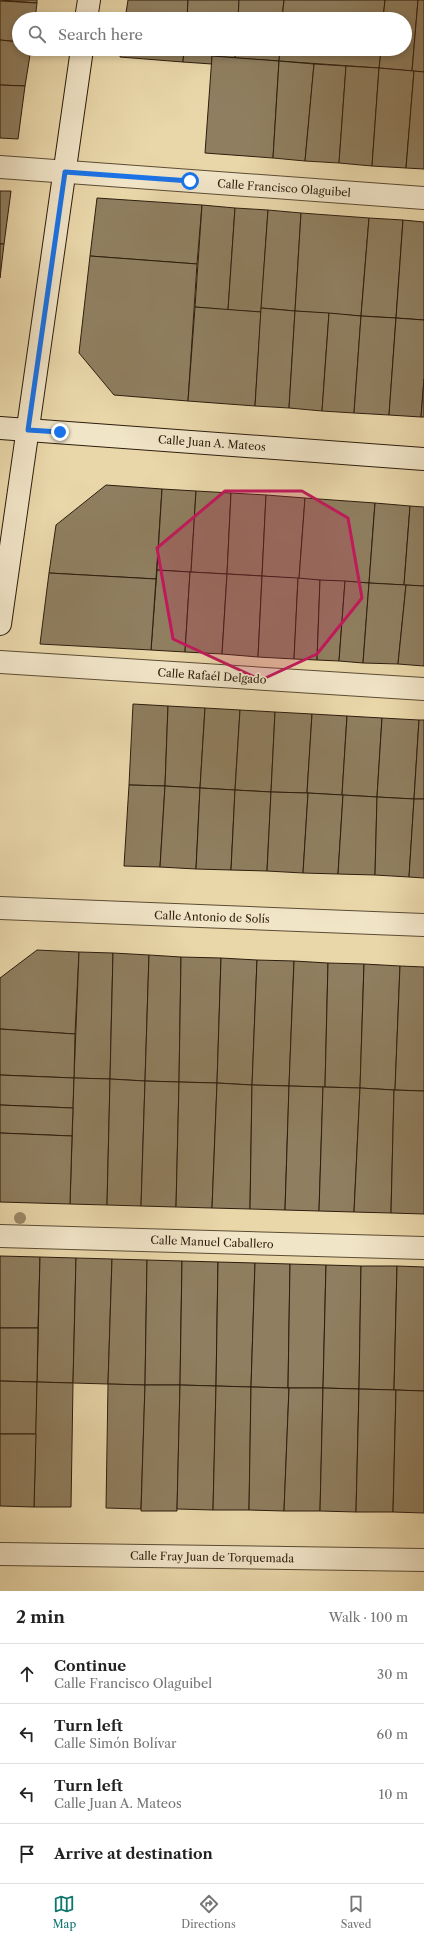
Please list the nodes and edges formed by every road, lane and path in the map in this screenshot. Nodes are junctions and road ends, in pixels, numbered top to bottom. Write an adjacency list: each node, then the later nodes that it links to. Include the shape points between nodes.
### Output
1 (89, 0): 2 (street)
2 (87, 12)
3 (81, 56): 5 (street)
4 (0, 167): 5 (street, Calle Francisco Olaguibel)
5 (65, 172): 6 (street, Calle Francisco Olaguibel); 8 (street)
6 (424, 198)
7 (0, 428): 8 (street, Calle Juan A. Mateos)
8 (28, 430): 9 (street, Calle Juan A. Mateos); 10 (street)
9 (424, 458)
10 (0, 624)
11 (0, 662): 12 (street, Calle Rafaél Delgado)
12 (424, 689)
13 (0, 908): 14 (street, Calle Antonio de Solís)
14 (424, 926)
15 (0, 1236): 16 (street, Calle Manuel Caballero)
16 (424, 1248)
17 (0, 1554): 18 (street, Calle Fray Juan de Torquemada)
18 (424, 1560)

